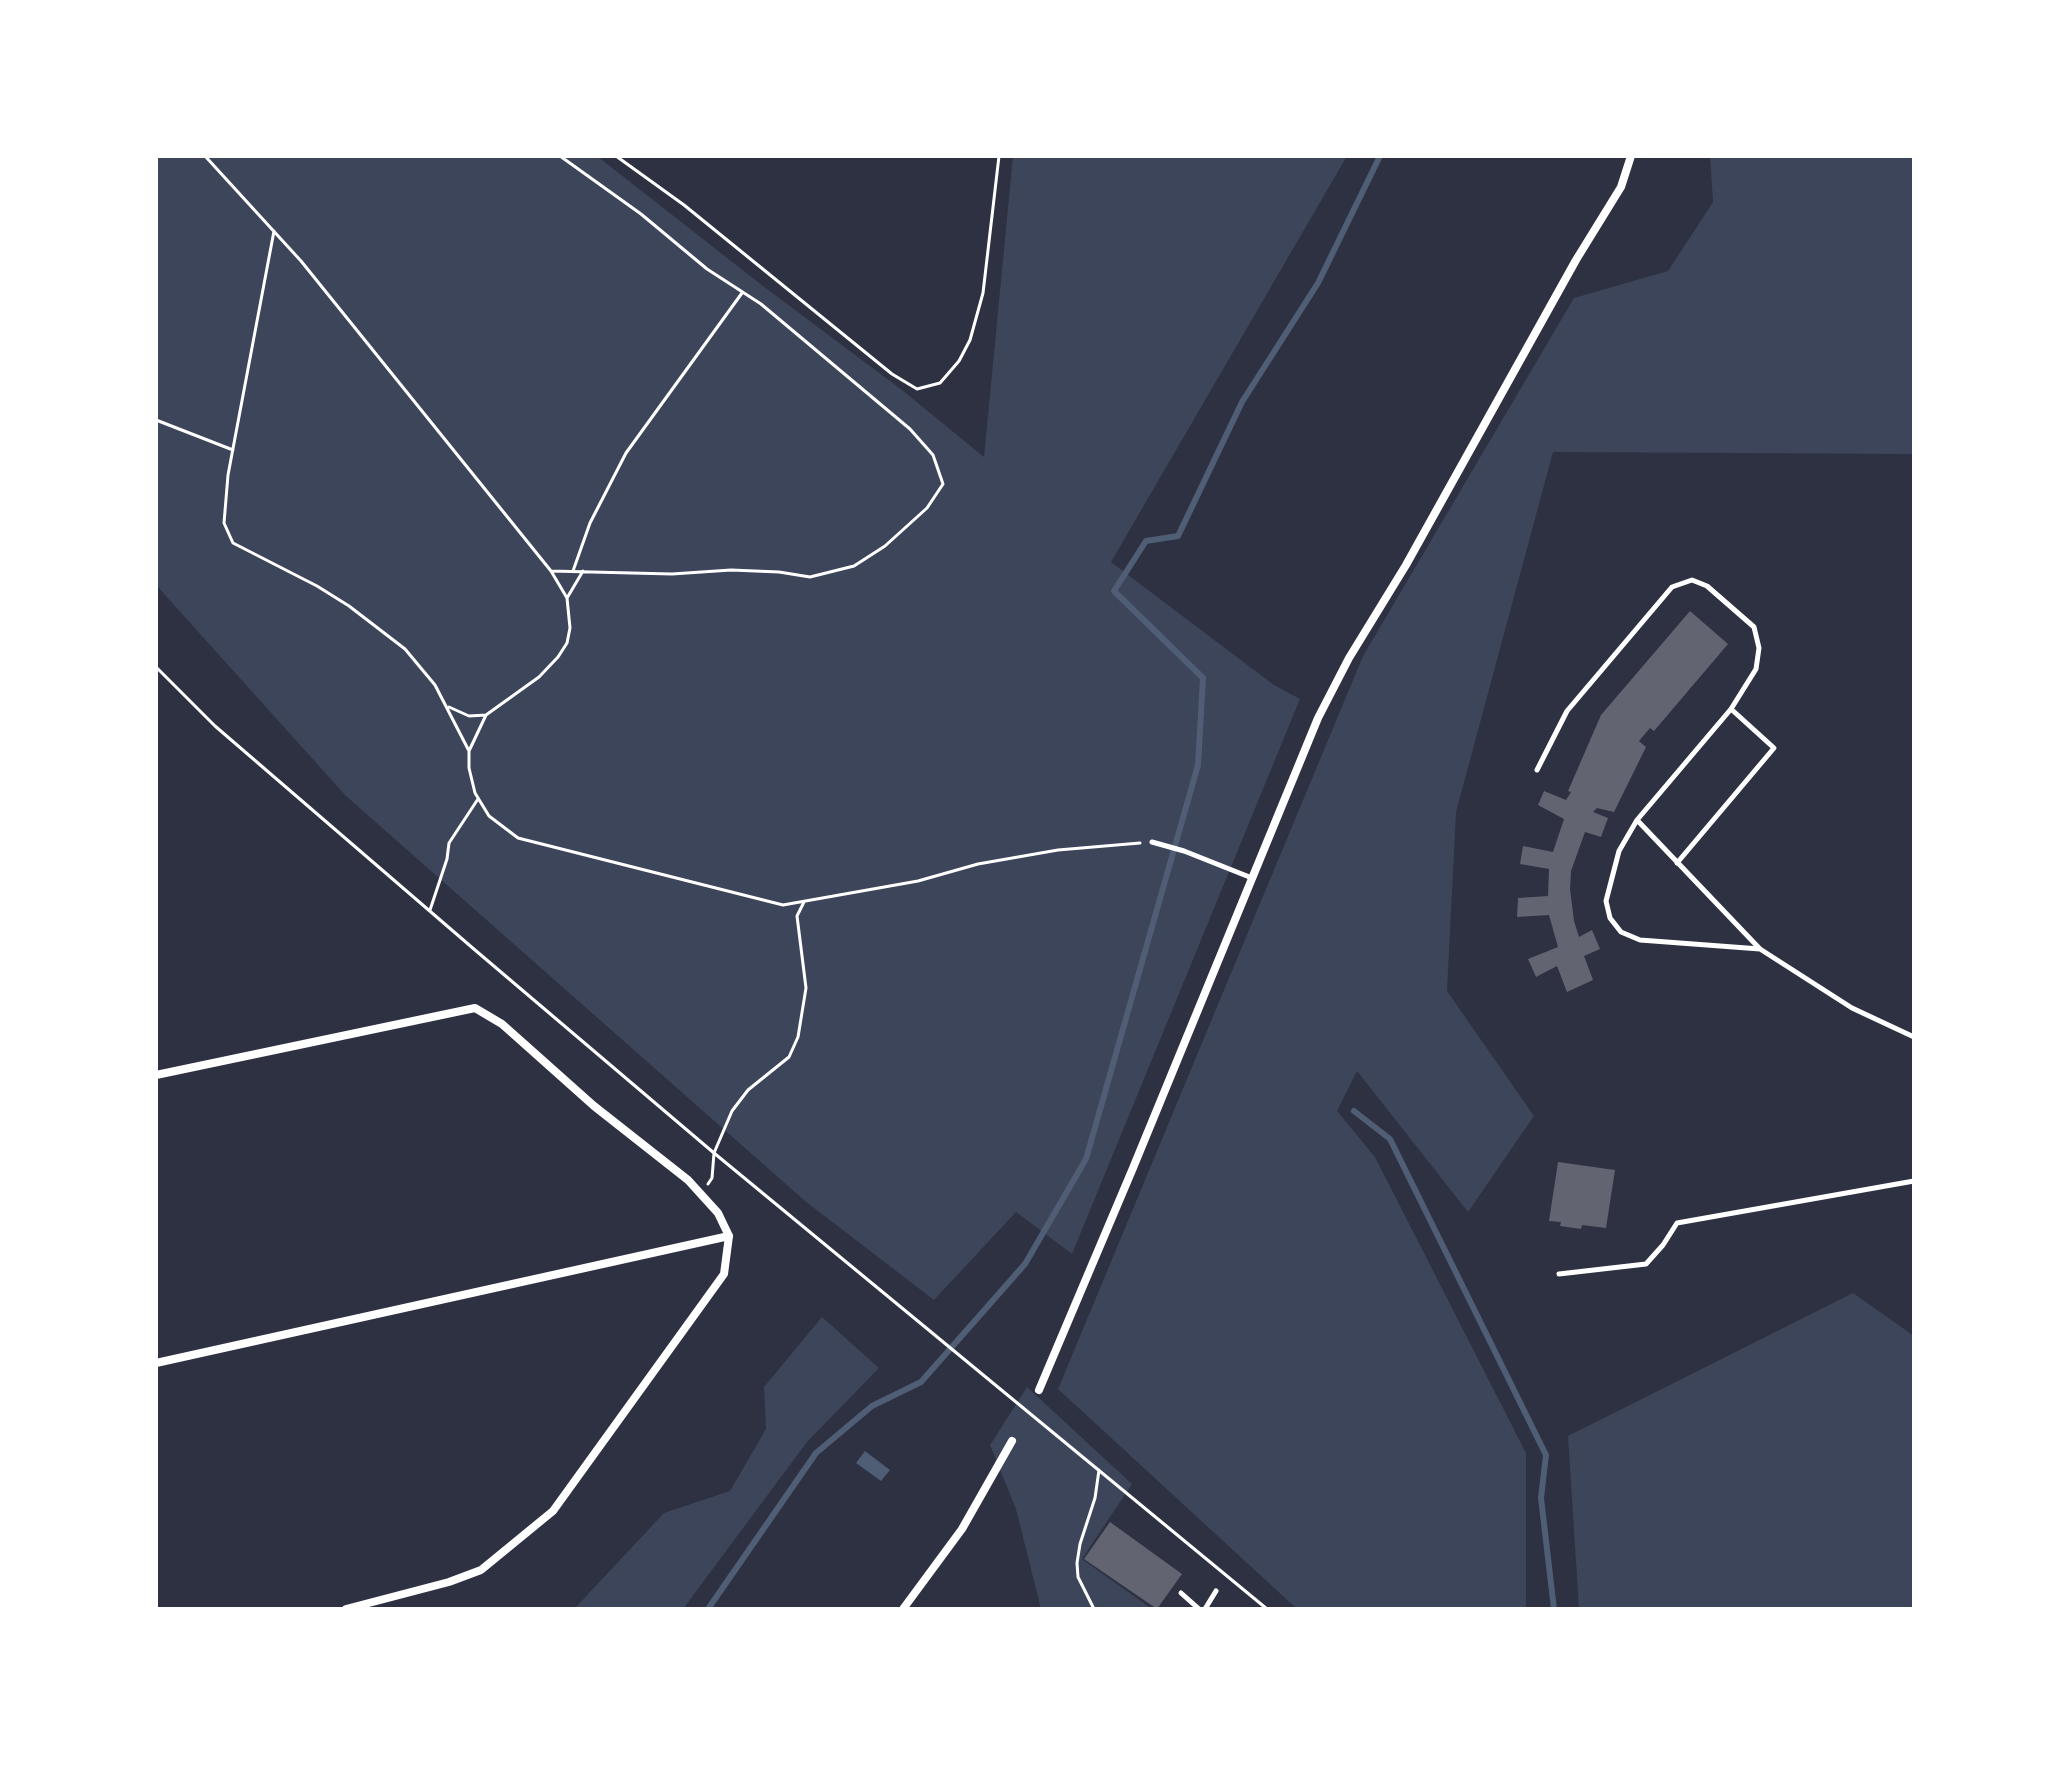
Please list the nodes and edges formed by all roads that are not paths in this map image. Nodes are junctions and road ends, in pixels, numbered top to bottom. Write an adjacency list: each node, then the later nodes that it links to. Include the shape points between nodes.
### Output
1 (1631, 156): 7 (street, via 1621,187 1349,658 1318,718)
2 (1731, 709): 3 (lane, via 1756,669 1754,627 1707,586 1692,580 1672,587 1567,711); 4 (lane); 6 (lane, via 1774,748)
3 (1537, 770)
4 (1637, 820): 6 (lane); 8 (lane, via 1619,851 1606,901 1621,932 1640,940)
5 (1152, 842): 7 (lane)
6 (1677, 863): 8 (lane)
7 (1253, 878): 15 (street)
8 (1760, 949): 9 (lane, via 1852,1008)
9 (1914, 1037)
10 (156, 1075): 12 (street, via 475,1008 502,1024 688,1180 718,1213)
11 (1914, 1181): 13 (lane, via 1677,1223 1646,1264)
12 (729, 1236): 14 (street); 19 (street, via 724,1274 553,1511 481,1570)
13 (1559, 1274)
14 (156, 1363)
15 (1039, 1390)
16 (1012, 1441): 20 (street, via 962,1529)
17 (1216, 1591): 22 (lane)
18 (1181, 1593): 21 (lane)
19 (346, 1609)
20 (903, 1609)
21 (1199, 1609)
22 (1205, 1609)

